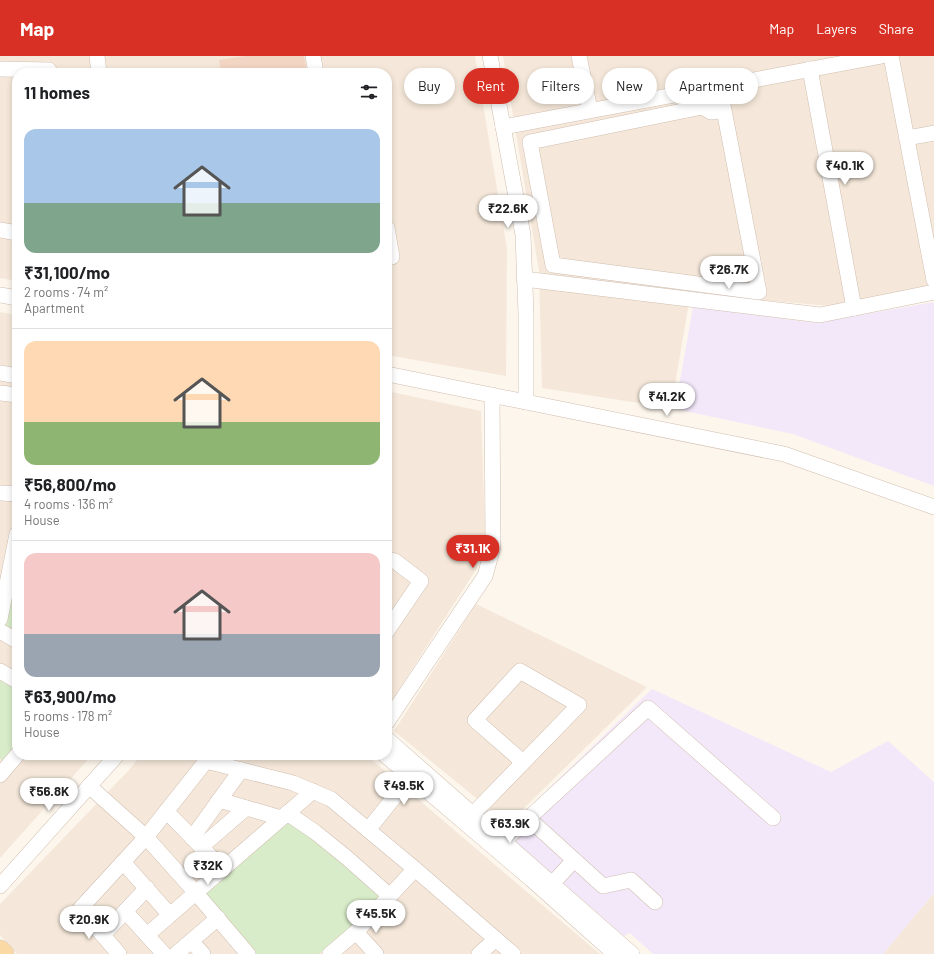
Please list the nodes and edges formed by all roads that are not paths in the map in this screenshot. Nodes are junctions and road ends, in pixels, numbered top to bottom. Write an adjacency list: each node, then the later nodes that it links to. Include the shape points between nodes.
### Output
1 (97, 56): 8 (street)
2 (313, 56): 9 (street)
3 (490, 56): 17 (street)
4 (579, 56): 15 (street)
5 (882, 56): 7 (street)
6 (891, 56): 19 (street)
7 (816, 64): 12 (street); 27 (street)
8 (98, 68)
9 (315, 68)
10 (0, 69): 11 (street)
11 (12, 70)
12 (758, 77)
13 (665, 96): 15 (street)
14 (723, 104): 16 (street)
15 (590, 110): 17 (street)
16 (724, 110): 16 (street, via 759,292 553,265 530,142 702,107 710,112)
17 (503, 127): 22 (street, via 522,235)
18 (934, 133): 19 (street)
19 (907, 138): 23 (street)
20 (0, 230): 21 (street)
21 (12, 232)
22 (524, 279): 27 (street, via 820,315); 34 (street)
23 (934, 280)
24 (934, 292): 27 (street)
25 (0, 295): 26 (street)
26 (12, 297)
27 (854, 308)
28 (0, 373): 29 (street)
29 (12, 375)
30 (392, 375): 33 (street)
31 (0, 393): 32 (street)
32 (12, 395)
33 (492, 395): 34 (street); 46 (street, via 493,547 485,576)
34 (526, 402): 37 (street, via 784,454)
35 (0, 493): 36 (street)
36 (12, 494)
37 (934, 507)
38 (12, 559): 40 (street)
39 (392, 559): 41 (street, via 421,581)
40 (0, 619)
41 (392, 624)
42 (0, 631): 43 (street)
43 (12, 638)
44 (0, 671): 45 (street)
45 (12, 678)
46 (392, 715)
47 (392, 745): 54 (street)
48 (392, 759): 54 (street)
49 (13, 760): 52 (street)
50 (112, 760): 55 (street)
51 (523, 762): 51 (street, via 579,705 520,671 475,720); 60 (street)
52 (2, 770)
53 (241, 770): 56 (street, via 294,783); 57 (street); 59 (street, via 206,761)
54 (414, 772): 60 (street); 64 (street); 87 (street, via 532,880)
55 (89, 786): 65 (street); 73 (street)
56 (313, 791): 61 (street); 64 (street, via 331,799)
57 (219, 800): 58 (street); 67 (street)
58 (246, 808): 61 (street); 67 (street)
59 (166, 811): 65 (street); 67 (street)
60 (473, 814): 66 (street)
61 (284, 816): 70 (street); 76 (street, via 315,832)
62 (528, 818): 63 (street, via 648,708); 66 (street); 68 (street)
63 (773, 818)
64 (368, 830): 71 (street)
65 (146, 837): 69 (street); 75 (street)
66 (504, 841): 72 (street)
67 (197, 842): 70 (street)
68 (574, 860): 72 (street); 77 (street, via 603,886 631,880)
69 (123, 862): 74 (street); 82 (street, via 80,909)
70 (223, 869): 75 (street)
71 (415, 869): 76 (street); 84 (street)
72 (552, 884): 87 (street)
73 (0, 886)
74 (147, 888): 78 (street); 79 (street)
75 (196, 892): 79 (street); 80 (street)
76 (390, 896): 81 (street)
77 (655, 902)
78 (125, 911): 82 (street); 83 (street)
79 (170, 915): 83 (street)
80 (218, 918): 85 (street); 93 (street)
81 (356, 932): 94 (street); 95 (street)
82 (103, 935): 89 (street)
83 (147, 935): 90 (street)
84 (496, 939): 96 (street); 97 (street)
85 (191, 941): 91 (street); 92 (street)
86 (0, 950): 88 (main road)
87 (623, 952)
88 (4, 954)
89 (119, 954)
90 (164, 954)
91 (176, 954)
92 (203, 954)
93 (248, 954)
94 (330, 954)
95 (376, 954)
96 (479, 954)
97 (513, 954)

